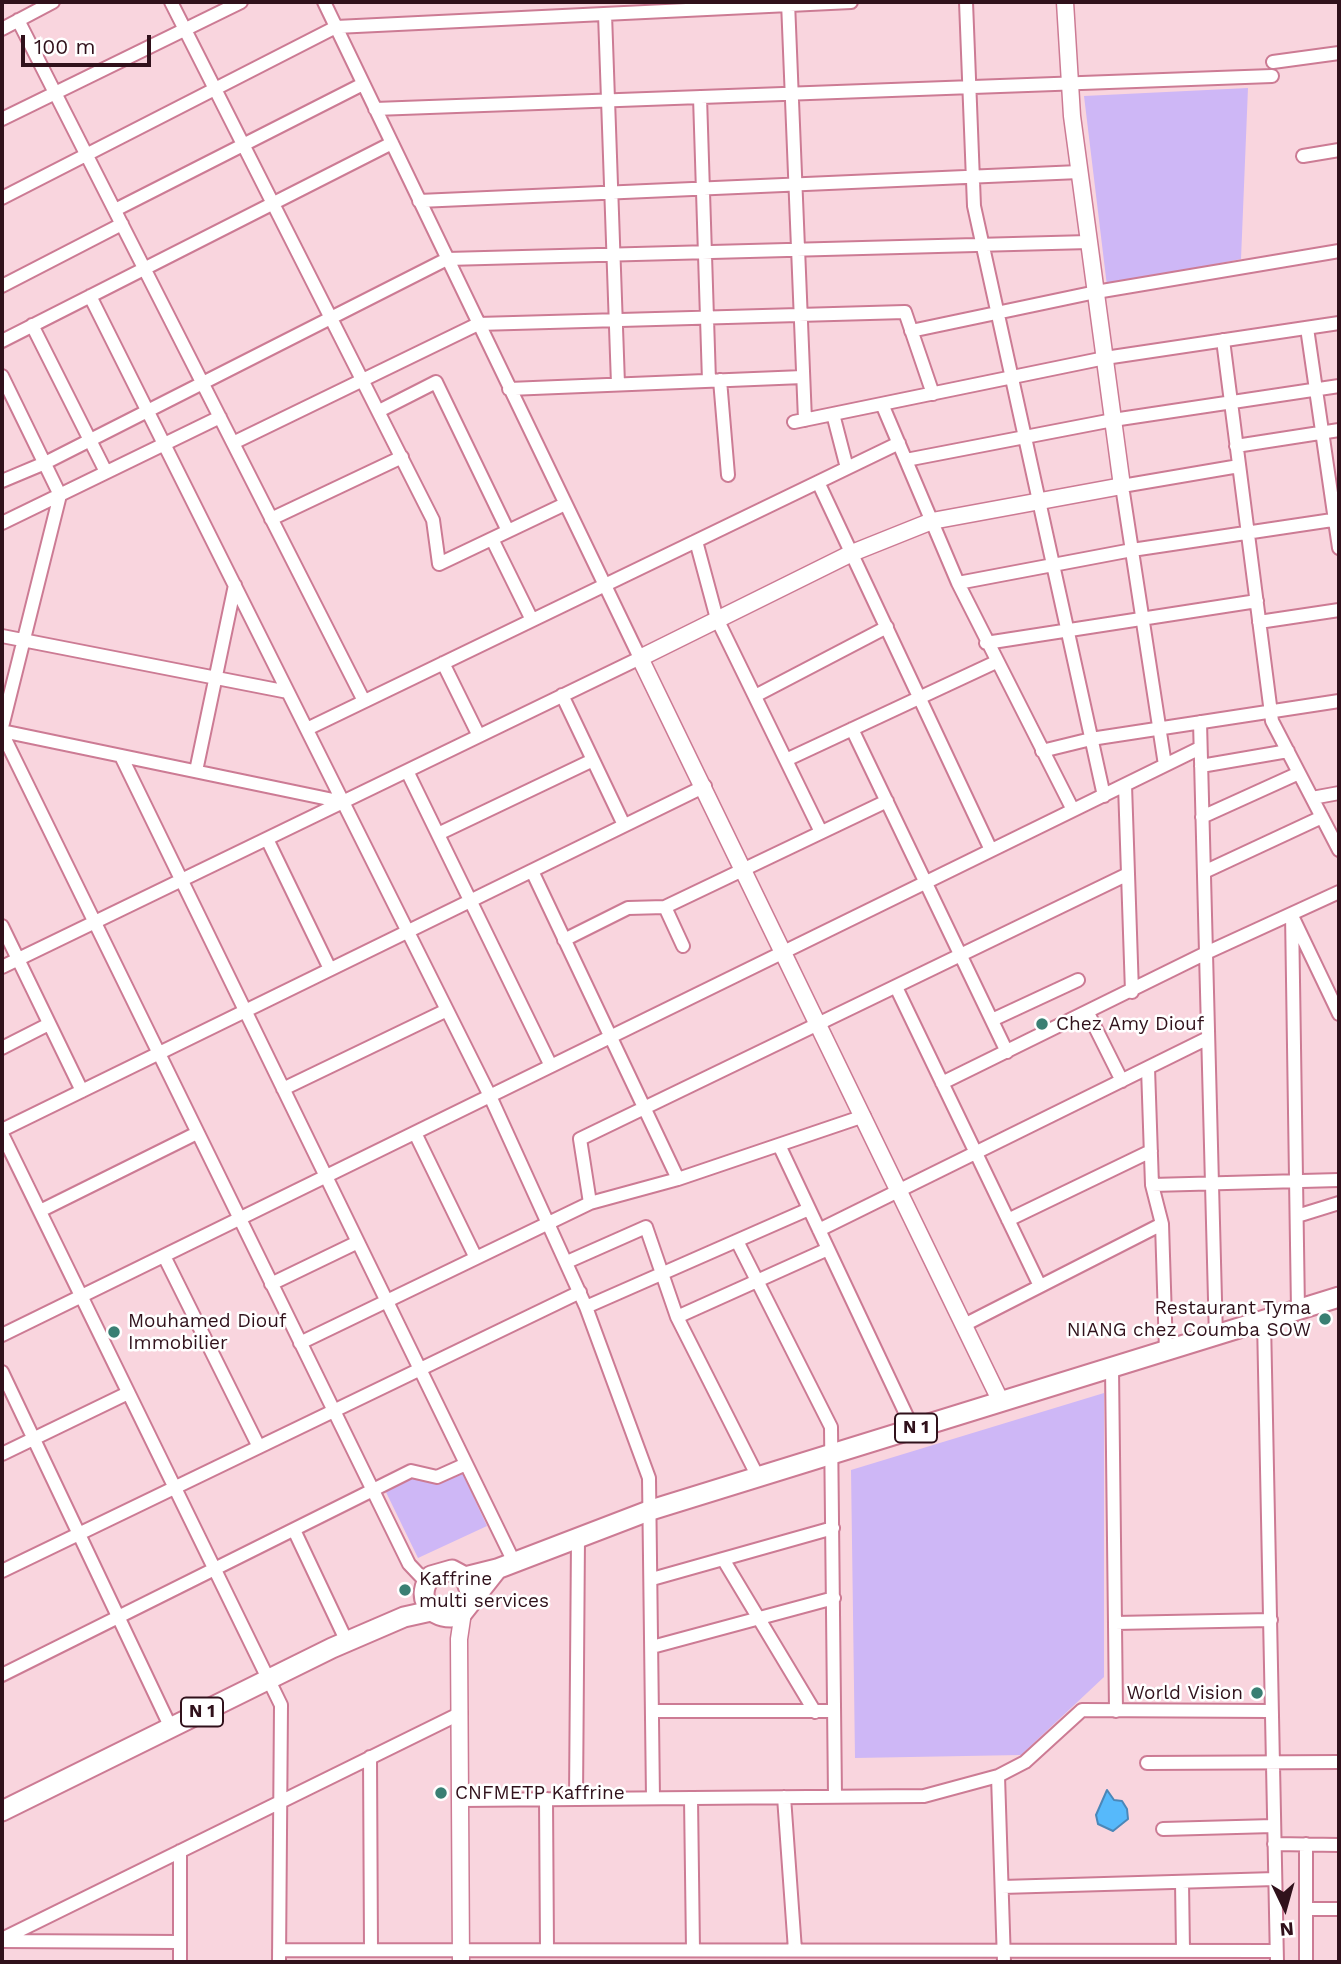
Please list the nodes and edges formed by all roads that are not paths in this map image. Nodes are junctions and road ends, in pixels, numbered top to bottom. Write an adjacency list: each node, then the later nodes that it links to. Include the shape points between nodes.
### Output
1 (53, 2): 10 (street)
2 (172, 2): 13 (street)
3 (241, 2): 13 (street)
4 (324, 2): 11 (street)
5 (851, 2): 8 (street)
6 (966, 2): 19 (street)
7 (1065, 2): 17 (main road)
8 (788, 3): 9 (street); 22 (street)
9 (605, 14): 11 (street); 24 (street)
10 (18, 20): 12 (street); 21 (street)
11 (336, 27): 18 (street); 20 (street)
12 (2, 29)
13 (185, 29): 20 (street); 21 (street)
14 (1339, 53): 15 (street)
15 (1273, 62)
16 (1272, 76): 17 (street)
17 (1070, 83): 19 (street); 32 (main road)
18 (363, 84): 25 (street); 28 (street)
19 (969, 87): 22 (street); 33 (street)
20 (215, 89): 28 (street); 30 (street)
21 (55, 93): 26 (street); 30 (street)
22 (792, 94): 23 (street); 34 (street)
23 (701, 97): 24 (street); 35 (street)
24 (608, 100): 25 (street); 36 (street)
25 (375, 109): 27 (street)
26 (2, 119)
27 (391, 143): 38 (street); 39 (street)
28 (244, 145): 39 (street); 40 (street)
29 (1339, 150): 31 (street)
30 (86, 155): 37 (street); 40 (street)
31 (1303, 156)
32 (1079, 172): 33 (street); 42 (main road)
33 (973, 177): 34 (street); 43 (street)
34 (796, 185): 35 (street); 44 (street)
35 (703, 188): 36 (street); 46 (street)
36 (611, 193): 38 (street); 47 (street)
37 (2, 198)
38 (419, 201): 48 (street)
39 (273, 203): 49 (street); 55 (street)
40 (115, 210): 41 (street)
41 (122, 224): 49 (street); 50 (street)
42 (1089, 242): 43 (street); 51 (main road)
43 (982, 244): 44 (street); 53 (street)
44 (798, 250): 46 (street); 54 (street)
45 (1339, 251): 51 (street)
46 (705, 252): 47 (street); 56 (street)
47 (613, 254): 48 (street); 57 (street)
48 (447, 259): 55 (street); 59 (street)
49 (144, 268): 52 (street); 71 (street)
50 (2, 286)
51 (1096, 292): 53 (street); 65 (main road)
52 (90, 296): 60 (street); 79 (street)
53 (998, 313): 62 (street); 68 (street)
54 (801, 315): 56 (street); 62 (street, via 905,312); 67 (street)
55 (331, 317): 69 (street); 71 (street)
56 (707, 318): 57 (street); 70 (street)
57 (615, 320): 59 (street); 72 (street)
58 (1339, 323): 61 (street)
59 (478, 324): 69 (street); 74 (street)
60 (32, 326): 64 (street); 87 (street)
61 (1307, 328): 63 (street); 75 (street)
62 (911, 331): 76 (street)
63 (1223, 340): 65 (street); 77 (street)
64 (2, 341)
65 (1105, 358): 68 (street); 83 (main road)
66 (2, 376): 94 (street)
67 (803, 377): 70 (street); 81 (street, via 800,421)
68 (1012, 377): 76 (street); 86 (street)
69 (363, 380): 80 (street); 88 (street)
70 (714, 380): 72 (street); 98 (street)
71 (202, 383): 79 (street); 82 (street)
72 (618, 384): 74 (street)
73 (1339, 386): 75 (street)
74 (509, 388): 104 (street)
75 (1316, 389): 77 (street); 85 (street)
76 (933, 394): 78 (street)
77 (1231, 402): 83 (street); 91 (street)
78 (882, 404): 81 (street); 89 (street)
79 (148, 411): 87 (street); 90 (street)
80 (379, 411): 92 (street); 109 (street, via 436,383)
81 (833, 414): 96 (street)
82 (220, 417): 88 (street); 90 (street)
83 (1113, 419): 86 (street); 101 (main road)
84 (1339, 430): 85 (street)
85 (1322, 433): 91 (street); 106 (street)
86 (1025, 437): 93 (street); 103 (street)
87 (90, 440): 94 (street); 97 (street)
88 (233, 443): 105 (street)
89 (899, 443): 93 (street); 96 (street)
90 (164, 444): 97 (street); 118 (street)
91 (1237, 446): 95 (street)
92 (402, 457): 105 (street); 111 (street, via 433,520 439,564)
93 (906, 460): 107 (street)
94 (45, 463): 99 (street); 102 (street)
95 (1239, 466): 101 (street); 110 (street)
96 (847, 468): 100 (street)
97 (106, 472): 102 (street)
98 (728, 475)
99 (2, 481)
100 (818, 482): 112 (street); 115 (street)
101 (1122, 486): 103 (main road); 114 (street)
102 (60, 495): 108 (street); 129 (street)
103 (1039, 501): 107 (main road); 116 (street)
104 (565, 504): 109 (street); 119 (street)
105 (271, 519): 139 (street)
106 (1337, 520): 110 (street); 113 (street)
107 (932, 521): 115 (main road); 117 (street)
108 (2, 523)
109 (508, 531): 111 (street)
110 (1248, 533): 114 (street); 120 (street)
111 (492, 539): 123 (street)
112 (696, 541): 119 (street); 124 (street)
113 (1339, 548)
114 (1132, 550): 116 (street); 122 (street)
115 (852, 553): 124 (main road); 126 (street)
116 (1053, 565): 117 (street); 127 (street)
117 (958, 583): 130 (street)
118 (235, 585): 134 (street); 135 (street)
119 (604, 586): 123 (street); 131 (street)
120 (1257, 601): 122 (street); 125 (street)
121 (1339, 610): 125 (street)
122 (1143, 619): 127 (street); 143 (street)
123 (532, 620): 133 (street)
124 (718, 620): 131 (main road); 137 (street)
125 (1259, 622): 141 (street)
126 (887, 627): 137 (street); 138 (street)
127 (1067, 630): 130 (street); 148 (street)
128 (2, 636): 129 (street)
129 (24, 641): 134 (street); 146 (street)
130 (986, 643): 132 (street)
131 (640, 658): 136 (street); 161 (main road)
132 (996, 662): 138 (street); 150 (street)
133 (443, 663): 139 (street); 147 (street)
134 (215, 678): 135 (street); 157 (street)
135 (288, 692): 144 (street)
136 (562, 695): 147 (street); 153 (street)
137 (755, 696): 154 (street)
138 (919, 698): 145 (street); 174 (street)
139 (364, 701): 144 (street)
140 (1339, 701): 141 (street)
141 (1271, 711): 142 (street); 151 (street)
142 (1200, 722): 143 (street); 149 (street)
143 (1160, 728): 148 (street); 155 (street)
144 (307, 729): 166 (street)
145 (852, 729): 154 (street); 165 (street)
146 (2, 731): 152 (street); 186 (street)
147 (479, 736): 158 (street)
148 (1091, 739): 150 (street); 163 (street)
149 (1200, 748): 155 (street); 156 (street)
150 (1042, 751): 167 (street)
151 (1288, 751): 156 (street); 159 (street)
152 (121, 756): 157 (street); 180 (street)
153 (593, 760): 170 (street); 172 (street)
154 (786, 760): 171 (street)
155 (1165, 765): 160 (street)
156 (1201, 766): 168 (street)
157 (195, 771): 166 (street)
158 (407, 771): 166 (street); 172 (street)
159 (1299, 773): 164 (street); 168 (street)
160 (1125, 785): 163 (street); 179 (street)
161 (705, 786): 170 (street); 176 (main road)
162 (1339, 793): 164 (street)
163 (1104, 796): 167 (street)
164 (1312, 798): 169 (street)
165 (887, 801): 171 (street); 181 (street)
166 (343, 802): 173 (street); 188 (street)
167 (1073, 810): 174 (street)
168 (1202, 817): 178 (street)
169 (1322, 817): 175 (street); 178 (street)
170 (624, 825): 177 (street)
171 (821, 832): 176 (street)
172 (438, 834): 183 (street)
173 (267, 839): 180 (street); 196 (street)
174 (991, 850): 181 (street)
175 (1339, 850)
176 (745, 868): 184 (street); 191 (main road)
177 (532, 870): 183 (street); 189 (street)
178 (1204, 872): 192 (street)
179 (1128, 874): 193 (street); 199 (street)
180 (181, 880): 186 (street); 201 (street)
181 (926, 883): 191 (street); 193 (street)
182 (1339, 892): 185 (street)
183 (471, 900): 188 (street); 212 (street)
184 (665, 907): 189 (street, via 628,908); 190 (street)
185 (1292, 914): 192 (street); 203 (street); 230 (street)
186 (94, 922): 194 (street); 211 (street)
187 (2, 926): 194 (street)
188 (408, 931): 196 (street); 200 (street)
189 (564, 940): 207 (street)
190 (683, 946)
191 (785, 952): 206 (main road); 207 (street)
192 (1206, 953): 199 (street); 208 (street)
193 (961, 956): 198 (street); 204 (street)
194 (18, 959): 195 (street); 205 (street)
195 (2, 967)
196 (330, 969): 201 (street)
197 (1078, 980): 204 (street)
198 (896, 987): 206 (street); 215 (street)
199 (1132, 992): 202 (street)
200 (447, 1010): 216 (street); 218 (street)
201 (245, 1011): 211 (street); 216 (street)
202 (1088, 1013): 210 (street); 214 (street)
203 (1339, 1014)
204 (992, 1020): 210 (street)
205 (49, 1024): 209 (street); 217 (street)
206 (820, 1024): 219 (street); 220 (main road)
207 (610, 1037): 212 (street); 219 (street)
208 (1208, 1038): 213 (street); 231 (street)
209 (2, 1048)
210 (1007, 1052): 215 (street)
211 (159, 1054): 217 (street); 222 (street)
212 (551, 1066): 218 (street)
213 (1148, 1068): 214 (street); 225 (street)
214 (1122, 1081): 226 (street)
215 (942, 1083): 226 (street)
216 (283, 1089): 227 (street)
217 (82, 1091): 221 (street)
218 (490, 1096): 223 (street); 241 (street)
219 (645, 1110): 228 (street); 234 (street, via 580,1139)
220 (864, 1116): 224 (street); 233 (main road)
221 (2, 1132): 237 (street)
222 (197, 1133): 237 (street); 239 (street)
223 (415, 1133): 227 (street); 248 (street)
224 (779, 1145): 228 (street); 236 (street)
225 (1150, 1151): 232 (street); 240 (street)
226 (976, 1153): 233 (street); 240 (street)
227 (326, 1176): 239 (street); 245 (street)
228 (678, 1179): 234 (street)
229 (1339, 1180): 230 (street)
230 (1296, 1181): 231 (street); 238 (street)
231 (1212, 1183): 232 (street); 264 (street)
232 (1152, 1185): 242 (street)
233 (900, 1191): 243 (street); 262 (main road)
234 (590, 1203): 241 (street)
235 (1339, 1203): 238 (street)
236 (810, 1209): 243 (street); 244 (street)
237 (40, 1211): 255 (street)
238 (1297, 1216): 259 (street)
239 (239, 1219): 247 (street); 252 (street)
240 (1008, 1220): 253 (street)
241 (548, 1221): 248 (street); 249 (street)
242 (1161, 1224): 253 (street); 266 (street)
243 (820, 1230): 246 (street)
244 (737, 1241): 250 (street); 251 (street)
245 (358, 1242): 252 (street); 257 (street)
246 (828, 1249): 251 (street); 273 (street)
247 (164, 1256): 255 (street); 275 (street)
248 (475, 1256): 257 (street)
249 (566, 1262): 250 (street, via 646,1227); 254 (street)
250 (662, 1274): 258 (street); 260 (street)
251 (757, 1281): 260 (street); 277 (street, via 831,1427)
252 (271, 1284): 265 (street)
253 (1040, 1286): 262 (street)
254 (580, 1292): 258 (street); 268 (street)
255 (81, 1296): 263 (street); 270 (street)
256 (1339, 1297): 259 (highway, N 1)
257 (386, 1300): 265 (street); 268 (street)
258 (586, 1307): 282 (street, via 649,1478)
259 (1298, 1310): 261 (highway, N 1)
260 (677, 1317): 279 (street)
261 (1264, 1321): 264 (highway, N 1); 297 (street)
262 (964, 1325): 271 (main road)
263 (2, 1335)
264 (1216, 1338): 266 (highway, N 1)
265 (300, 1343): 272 (street)
266 (1166, 1351): 267 (highway, N 1)
267 (1111, 1368): 271 (highway, N 1); 298 (street)
268 (420, 1369): 272 (street); 278 (street)
269 (2, 1371): 274 (street)
270 (128, 1392): 274 (street); 280 (street)
271 (1001, 1402): 273 (highway, N 1)
272 (333, 1411): 275 (street); 281 (street)
273 (913, 1429): 277 (highway, N 1)
274 (34, 1438): 276 (street); 285 (street)
275 (259, 1447): 280 (street)
276 (2, 1454)
277 (832, 1454): 279 (highway, N 1); 283 (street)
278 (466, 1464): 281 (street, via 438,1477 411,1471); 288 (street)
279 (758, 1477): 282 (highway, N 1)
280 (174, 1488): 285 (street); 289 (street)
281 (372, 1490): 284 (street); 294 (street, via 409,1564)
282 (651, 1510): 286 (highway, N 1); 292 (street)
283 (833, 1528): 287 (street); 293 (street)
284 (294, 1530): 289 (street); 299 (street)
285 (79, 1534): 290 (street); 295 (street)
286 (578, 1538): 288 (highway, N 1); 320 (street)
287 (723, 1559): 292 (street); 296 (street)
288 (505, 1566): 291 (highway, N 1); 294 (highway, N 1)
289 (214, 1569): 295 (street); 302 (street)
290 (2, 1571)
291 (465, 1577): 294 (highway); 294 (highway, via 444,1569)
292 (652, 1578): 300 (street)
293 (834, 1598): 296 (street); 307 (street)
294 (443, 1603): 299 (highway, N 1); 308 (main road, via 458,1639)
295 (119, 1617): 301 (street); 309 (street)
296 (759, 1618): 300 (street); 306 (street)
297 (1271, 1620): 298 (street); 305 (street)
298 (1115, 1623): 304 (street)
299 (347, 1642): 302 (highway, N 1)
300 (652, 1647): 303 (street)
301 (2, 1675)
302 (268, 1680): 309 (highway, N 1); 322 (street, via 281,1705)
303 (653, 1711): 306 (street); 317 (street)
304 (1116, 1711): 305 (street); 314 (street, via 1082,1710 1024,1762)
305 (1270, 1711): 311 (street)
306 (815, 1712): 307 (street)
307 (834, 1712): 316 (street)
308 (461, 1713): 310 (street); 321 (main road)
309 (172, 1728): 323 (highway, N 1)
310 (370, 1756): 322 (street); 337 (street)
311 (1271, 1762): 312 (street); 313 (street); 324 (street)
312 (1339, 1762)
313 (1147, 1763)
314 (998, 1776): 316 (street, via 924,1796); 332 (street)
315 (785, 1797): 316 (street); 318 (street); 340 (street)
316 (835, 1797)
317 (653, 1798): 318 (street); 320 (street)
318 (691, 1798): 339 (street)
319 (546, 1799): 320 (street); 321 (street); 338 (street)
320 (576, 1799)
321 (461, 1800): 343 (main road)
322 (279, 1802): 329 (street); 342 (street)
323 (2, 1811)
324 (1273, 1826): 325 (street); 326 (street)
325 (1163, 1829)
326 (1274, 1844): 327 (street); 330 (street)
327 (1306, 1844): 328 (street); 333 (street)
328 (1339, 1845)
329 (180, 1851): 335 (street); 336 (street)
330 (1275, 1879): 331 (street); 349 (street)
331 (1182, 1882): 332 (street); 341 (street)
332 (1002, 1887): 346 (street)
333 (1306, 1909): 334 (street); 351 (street)
334 (1339, 1909)
335 (2, 1940): 336 (street)
336 (180, 1942): 350 (street)
337 (371, 1950): 342 (street); 343 (street)
338 (547, 1950): 343 (street); 344 (street)
339 (694, 1950): 340 (street); 344 (street)
340 (795, 1950): 345 (street)
341 (1183, 1950): 348 (street); 349 (street)
342 (279, 1956)
343 (461, 1956)
344 (647, 1956)
345 (829, 1956): 346 (street)
346 (1004, 1956): 347 (street)
347 (1073, 1956): 348 (street)
348 (1169, 1956)
349 (1277, 1956)
350 (180, 1962)
351 (1306, 1962)

